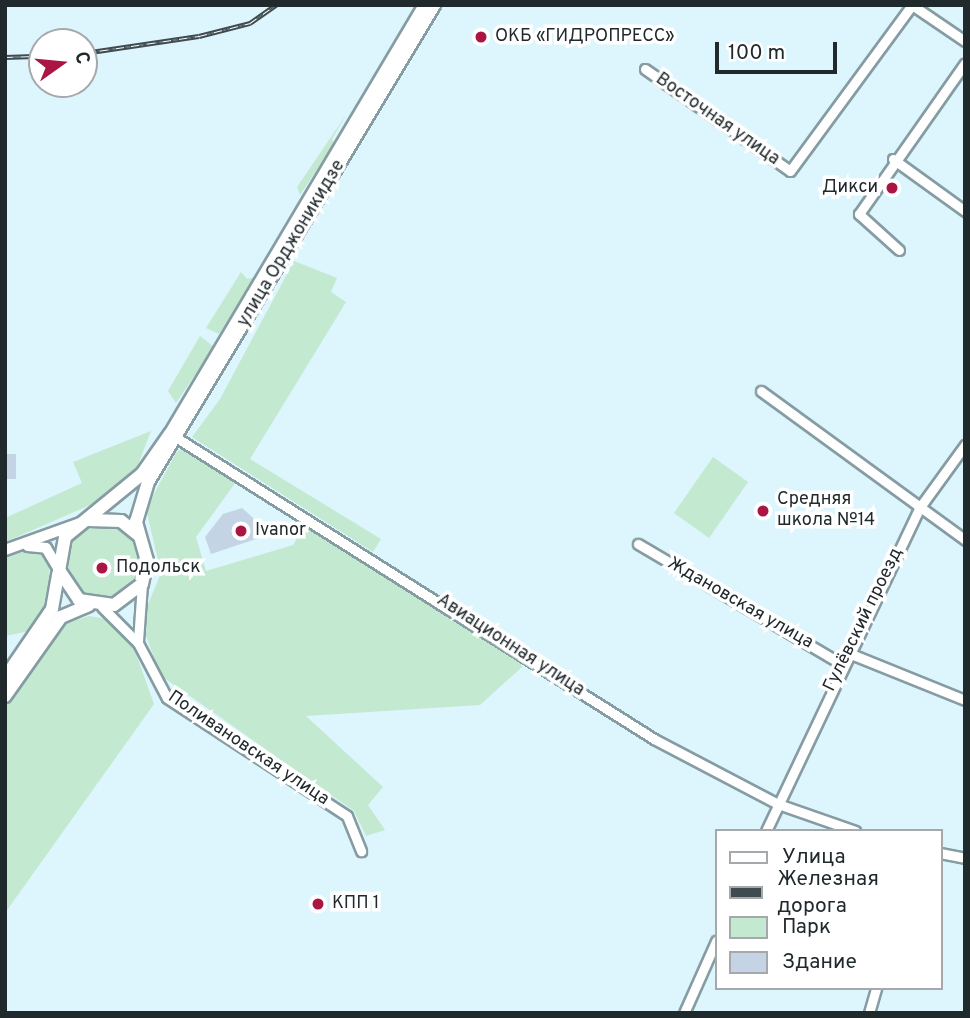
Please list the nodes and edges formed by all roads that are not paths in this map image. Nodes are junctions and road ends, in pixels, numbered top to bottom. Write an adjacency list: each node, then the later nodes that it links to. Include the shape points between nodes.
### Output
1 (425, 5): 13 (main road, улица Орджоникидзе)
2 (434, 5): 11 (main road, улица Орджоникидзе)
3 (912, 5): 4 (street); 6 (street, Восточная улица, via 790,171)
4 (965, 41)
5 (965, 63): 7 (street)
6 (645, 69)
7 (892, 159): 8 (street); 9 (street, via 859,214)
8 (965, 211)
9 (899, 250)
10 (761, 391): 14 (street)
11 (177, 438): 13 (main road, улица Орджоникидзе); 29 (street, Авиационная улица, via 654,739)
12 (965, 444): 14 (street, Гулёвский проезд)
13 (145, 478): 15 (main road); 16 (main road, via 136,523)
14 (920, 507): 17 (street); 24 (street, Гулёвский проезд)
15 (82, 522): 16 (main road, via 121,521); 19 (street); 20 (main road, via 60,548)
16 (140, 538): 21 (main road, via 147,561)
17 (965, 540)
18 (638, 544): 25 (street, Ждановская улица)
19 (5, 551): 20 (street, via 37,544 46,548)
20 (59, 570): 22 (main road, via 69,592); 26 (main road, via 52,609)
21 (142, 584): 22 (main road, via 125,601); 23 (street)
22 (96, 606): 23 (street); 27 (main road, via 61,617)
23 (138, 643): 32 (street, Поливановская улица, via 167,698 347,816)
24 (846, 652): 25 (street, Гулёвский проезд); 28 (street)
25 (842, 664): 29 (street, Гулёвский проезд)
26 (5, 678)
27 (5, 696)
28 (965, 700)
29 (778, 804): 30 (street, Гулёвский проезд); 31 (street, Авиационная улица)
30 (767, 829)
31 (849, 829)
32 (361, 851)
33 (942, 853): 34 (street)
34 (965, 858)
35 (715, 943): 37 (street)
36 (875, 990): 38 (street)
37 (684, 1013)
38 (869, 1013)

